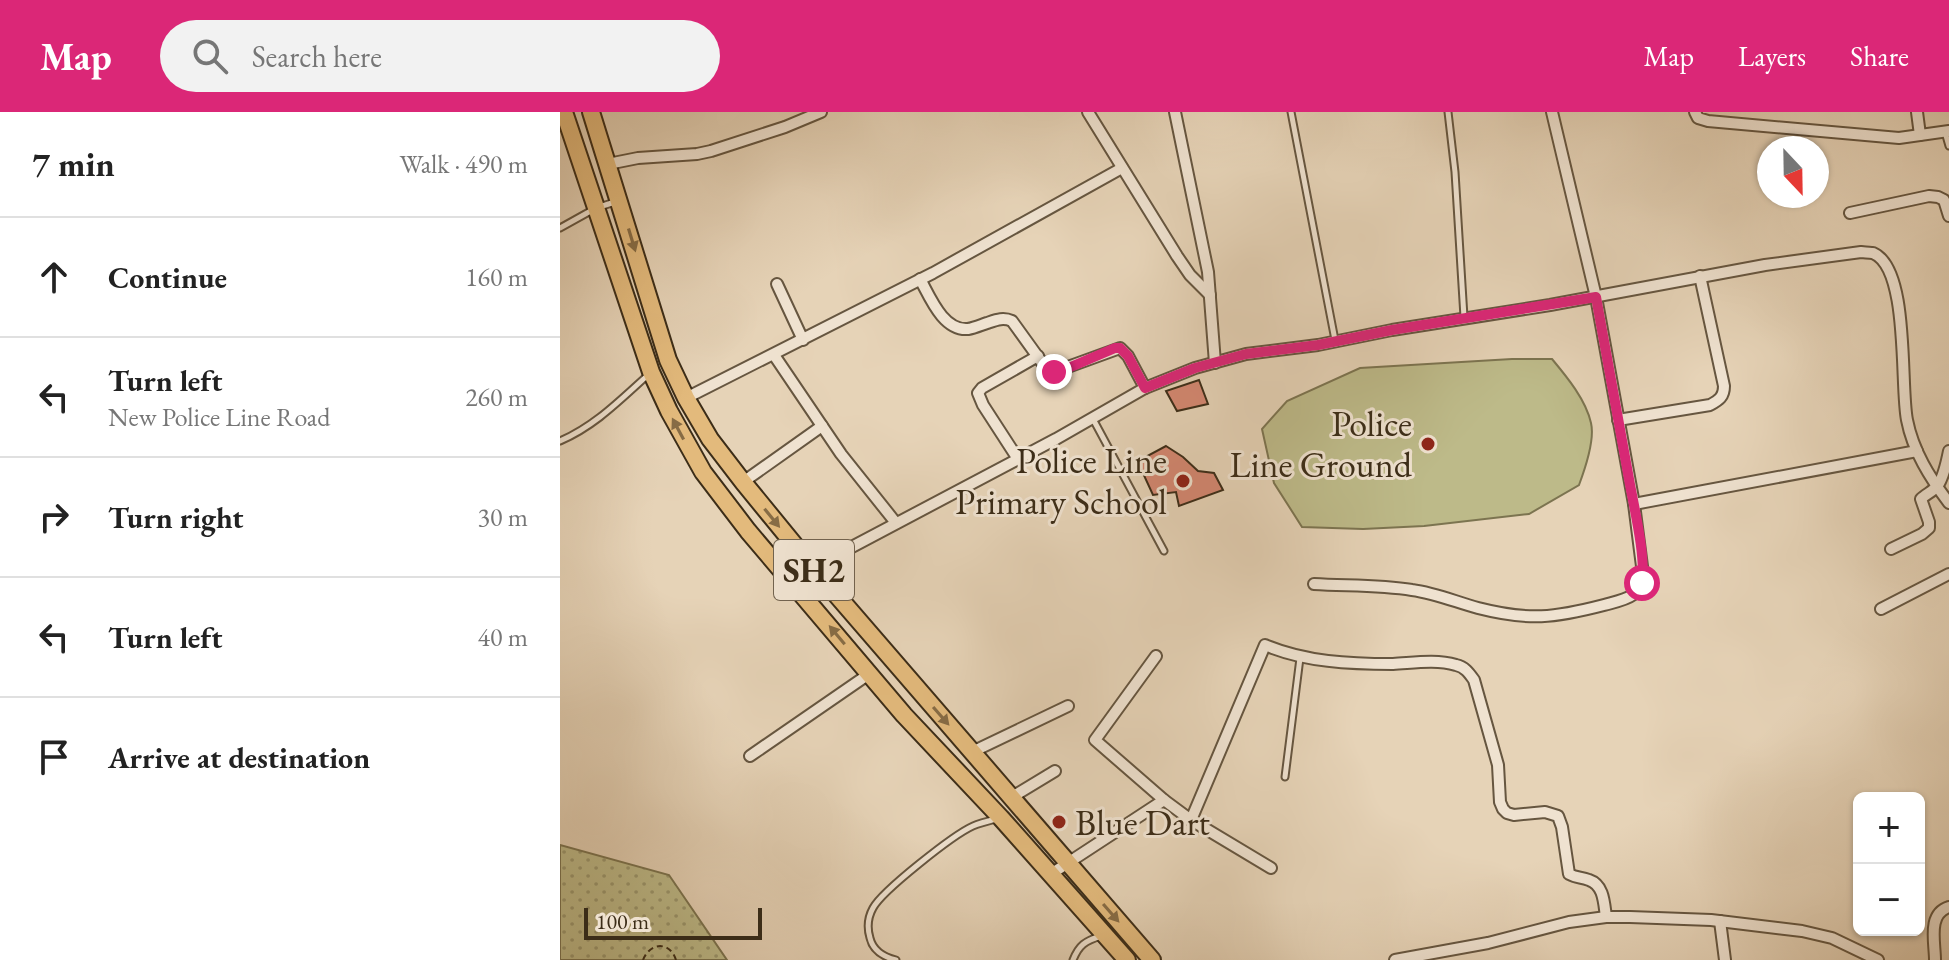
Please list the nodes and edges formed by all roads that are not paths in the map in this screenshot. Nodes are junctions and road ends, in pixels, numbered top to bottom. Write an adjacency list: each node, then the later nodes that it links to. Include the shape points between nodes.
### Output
1 (564, 112): 18 (main road, SH2)
2 (591, 112): 14 (main road, SH2)
3 (821, 112): 14 (street, via 711,151)
4 (1088, 112): 15 (street)
5 (1175, 112): 25 (street)
6 (1291, 112): 29 (lane)
7 (1448, 112): 27 (lane)
8 (1552, 112): 26 (street)
9 (1695, 112): 12 (street, via 1708,121 1899,138)
10 (1917, 112): 12 (street)
11 (1947, 132): 12 (street); 13 (lane)
12 (1920, 135)
13 (1949, 146)
14 (608, 164): 17 (main road, SH2)
15 (1122, 168): 23 (street); 25 (street, via 1190,275)
16 (1946, 197): 19 (street); 20 (street)
17 (619, 200): 18 (lane); 35 (main road, SH2, one-way to 35, via 668,360)
18 (596, 208): 21 (lane); 33 (main road, SH2)
19 (1850, 213)
20 (1949, 216)
21 (560, 228)
22 (1700, 276): 26 (street); 37 (street, via 1724,395 1710,405); 40 (street, via 1861,252 1881,259 1898,301 1907,420)
23 (920, 279): 28 (street); 31 (street, via 936,308 955,326 964,329 1007,319)
24 (777, 284): 28 (street)
25 (1210, 295): 32 (street)
26 (1596, 297): 27 (street); 37 (street)
27 (1464, 318): 29 (street)
28 (803, 340): 30 (street)
29 (1335, 341): 32 (street)
30 (774, 355): 35 (street); 38 (street)
31 (1038, 356): 34 (street, via 1048,369 1059,372 1120,348); 42 (street, via 978,393)
32 (1215, 363): 34 (street)
33 (651, 372): 39 (lane, via 599,419); 56 (main road, SH2, one-way to 33, via 703,472)
34 (1145, 388): 36 (street)
35 (686, 398): 43 (main road, SH2)
36 (1092, 418): 42 (street); 49 (lane)
37 (1618, 420): 46 (street)
38 (822, 426): 43 (street); 47 (street)
39 (560, 441)
40 (1917, 451): 44 (street); 46 (street)
41 (1949, 451): 44 (street)
42 (1018, 459): 47 (street)
43 (743, 482): 50 (main road, SH2, one-way to 50)
44 (1937, 487): 45 (street); 48 (street, via 1921,499 1929,528)
45 (1949, 503)
46 (1634, 504): 52 (street, via 1642,583 1625,599 1584,610 1525,617 1414,590)
47 (896, 523): 50 (street)
48 (1891, 549)
49 (1164, 551)
50 (815, 570): 58 (main road, SH2, one-way to 58)
51 (1949, 574): 53 (street)
52 (1314, 584)
53 (1881, 609)
54 (1156, 656): 63 (street, via 1095,740)
55 (1300, 657): 61 (lane); 65 (street, via 1265,645); 70 (street, via 1366,664 1441,662 1468,671 1498,765 1503,809 1514,815 1558,816 1569,874 1600,888)
56 (869, 674): 59 (street); 64 (main road, SH2)
57 (1068, 706): 58 (street)
58 (972, 752): 62 (main road, SH2)
59 (750, 756)
60 (1055, 771): 62 (street)
61 (1285, 777)
62 (1012, 797): 66 (main road, SH2)
63 (1164, 800): 65 (street); 66 (street)
64 (1001, 818): 68 (main road, SH2); 73 (lane, via 953,839 874,905 869,917 871,943)
65 (1191, 820): 67 (street)
66 (1067, 862): 68 (street); 76 (main road, SH2, one-way to 76)
67 (1271, 868)
68 (1051, 874): 72 (main road, SH2)
69 (1949, 907): 80 (street, via 1934,922)
70 (1606, 917): 71 (street); 77 (street)
71 (1720, 921): 78 (street); 79 (street, via 1832,938)
72 (1105, 935): 74 (lane, via 1079,946); 75 (main road, SH2)
73 (896, 960)
74 (1073, 960)
75 (1127, 960)
76 (1152, 960)
77 (1395, 960)
78 (1725, 960)
79 (1878, 960)
80 (1935, 960)

